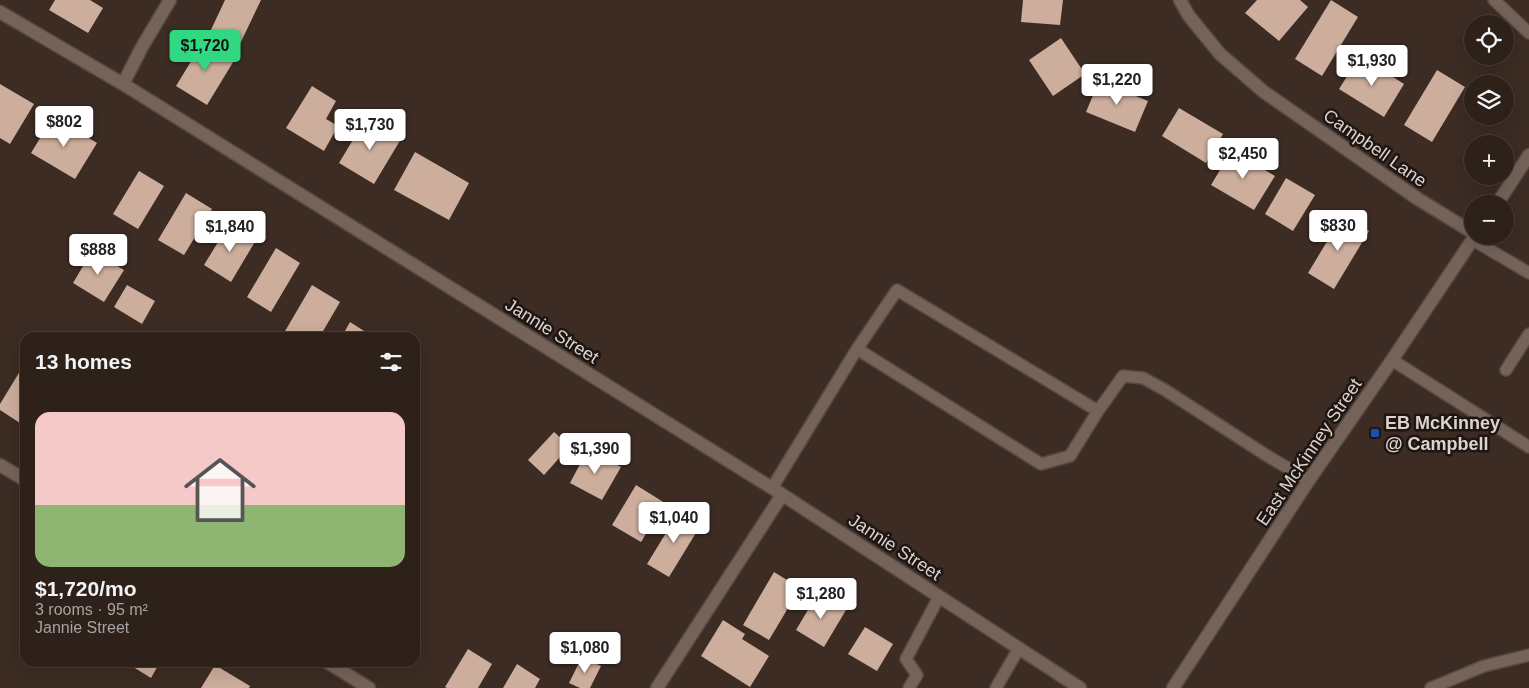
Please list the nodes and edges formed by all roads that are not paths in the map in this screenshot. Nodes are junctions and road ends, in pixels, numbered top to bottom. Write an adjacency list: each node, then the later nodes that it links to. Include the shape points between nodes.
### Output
1 (170, 0): 6 (street)
2 (1180, 0): 9 (street, Campbell Lane, via 1220,54 1264,92)
3 (1494, 0): 5 (lane)
4 (0, 12): 6 (street, Jannie Street)
5 (1529, 33)
6 (123, 84): 22 (street, Jannie Street)
7 (1529, 155): 8 (street)
8 (1503, 195)
9 (1464, 229)
10 (1468, 245): 15 (street, East McKinney Street)
11 (1487, 245): 12 (lane)
12 (1529, 273)
13 (1529, 334): 16 (lane)
14 (857, 350): 17 (lane, via 1041,464 1070,456); 17 (lane, via 896,290); 22 (lane)
15 (1392, 360): 18 (lane); 21 (street, East McKinney Street)
16 (1506, 370)
17 (1098, 411): 21 (lane, via 1123,376 1144,378)
18 (1529, 447)
19 (0, 465): 20 (street)
20 (20, 477)
21 (1309, 480): 32 (street, East McKinney Street)
22 (777, 491): 23 (street, Jannie Street); 28 (street)
23 (939, 597): 24 (street, Jannie Street); 29 (lane, via 906,659 917,675)
24 (1019, 648): 30 (lane); 31 (street, Jannie Street)
25 (1529, 655): 33 (lane, via 1484,666)
26 (335, 667): 27 (street)
27 (369, 688)
28 (657, 688)
29 (909, 688)
30 (996, 688)
31 (1080, 688)
32 (1173, 688)
33 (1431, 688)

